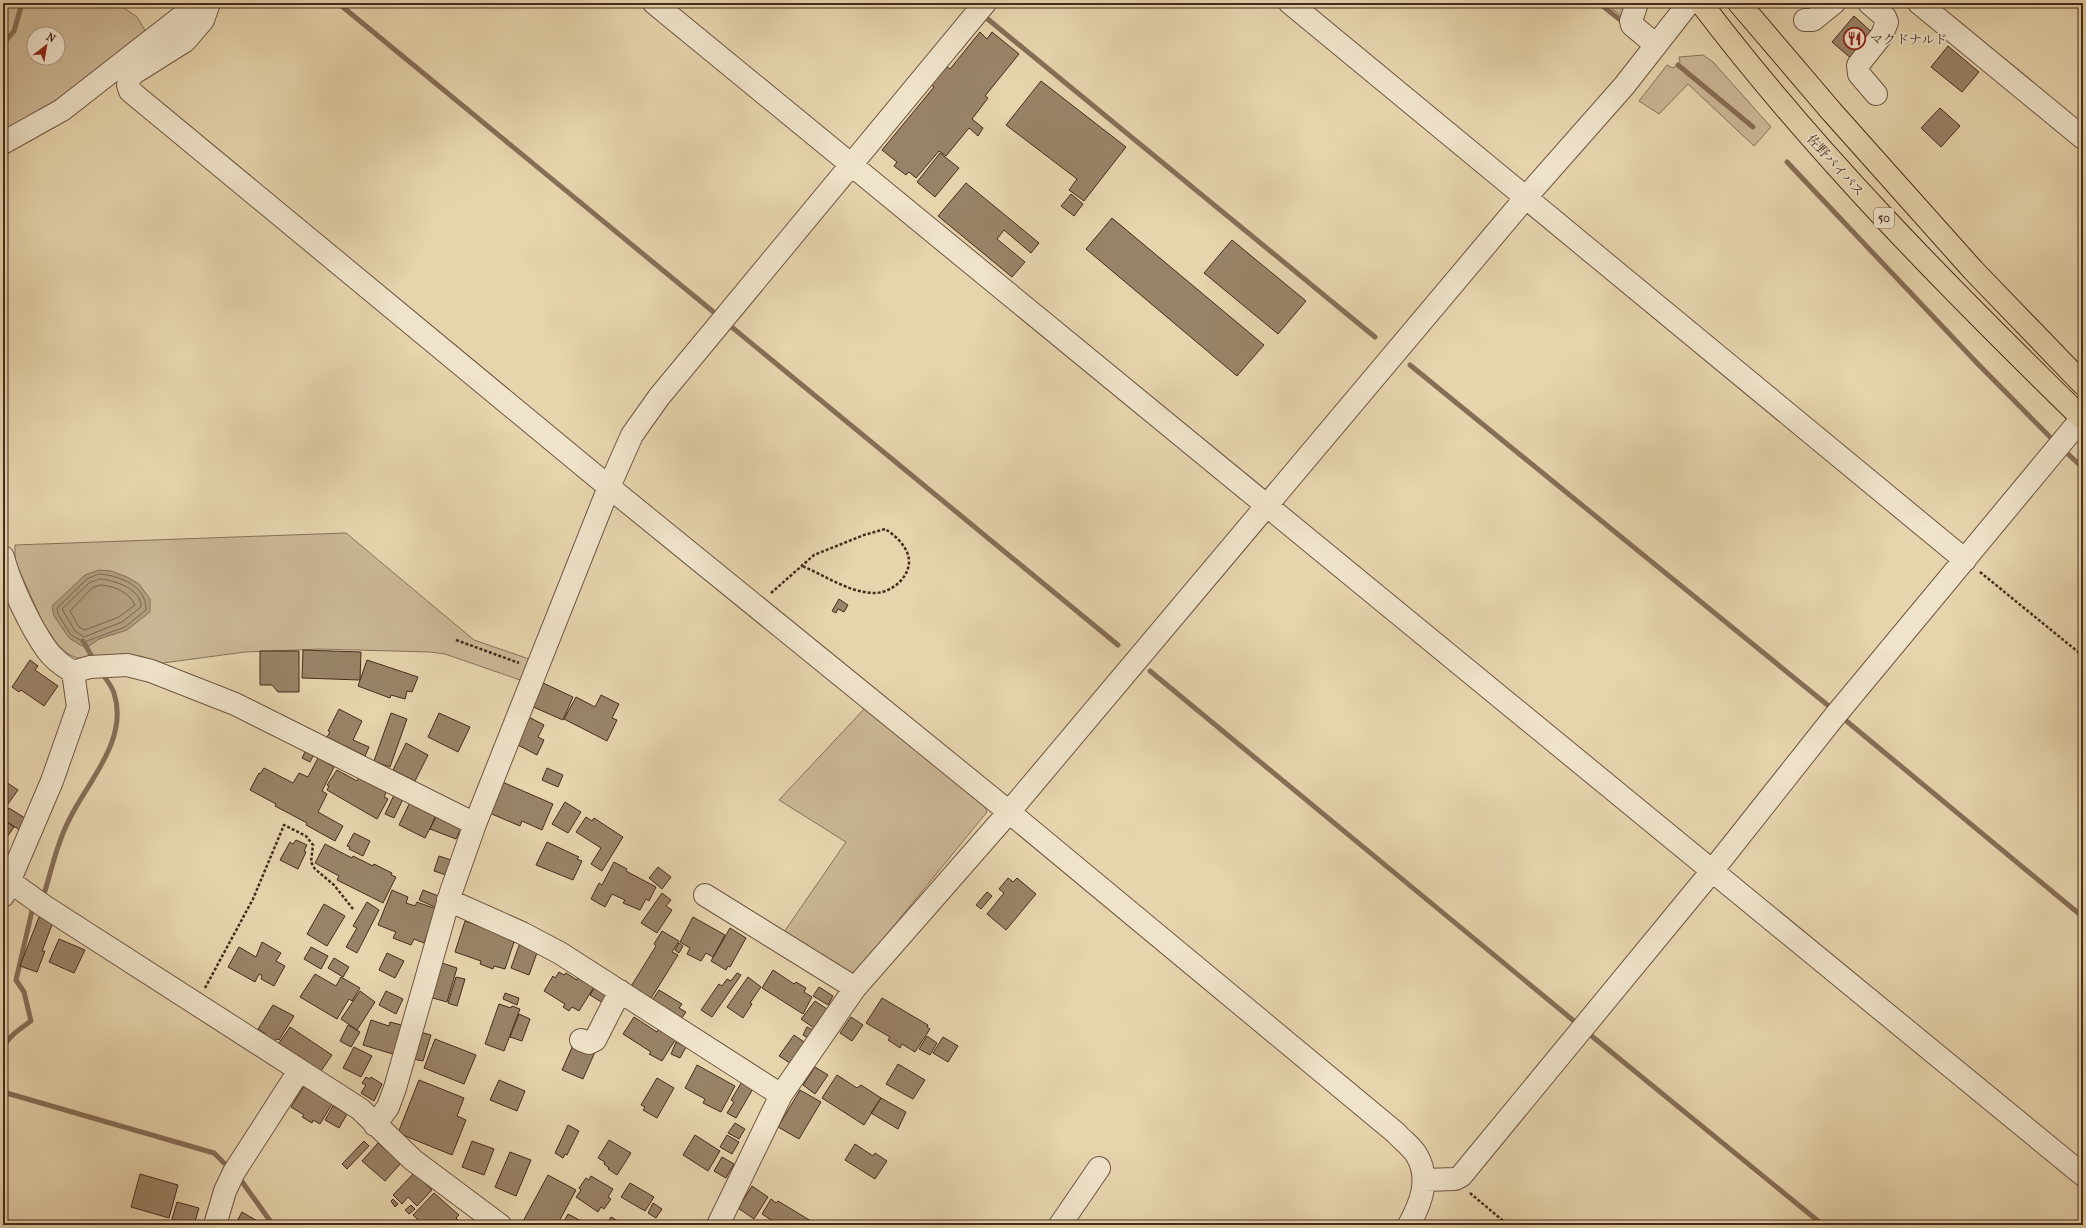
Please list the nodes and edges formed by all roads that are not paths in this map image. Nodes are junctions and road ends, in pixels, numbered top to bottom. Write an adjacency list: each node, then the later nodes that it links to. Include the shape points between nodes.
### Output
1 (199, 3): 17 (street, via 62,110)
2 (208, 3): 22 (street, via 203,20 185,41 134,73 128,85 130,91)
3 (654, 3): 18 (street)
4 (985, 3): 18 (street)
5 (1290, 3): 19 (street)
6 (1637, 3): 14 (street, via 1632,25)
7 (1689, 3): 14 (street)
8 (1701, 3): 21 (highway, 佐野バイパス / 50, via 1852,184 1965,302)
9 (1739, 3): 20 (highway, 50, via 1973,270)
10 (1834, 3): 13 (street, via 1813,20)
11 (1869, 3): 15 (street, via 1887,22 1882,35 1858,65 1859,74)
12 (1919, 3): 16 (street)
13 (1804, 20)
14 (1656, 45): 19 (street, via 1624,86)
15 (1876, 94)
16 (2083, 138)
17 (3, 143)
18 (851, 165): 22 (street, via 646,414 622,455); 23 (street)
19 (1526, 196): 23 (street); 25 (street)
20 (2083, 384)
21 (2082, 418): 25 (street)
22 (609, 487): 27 (street); 28 (street)
23 (1266, 505): 27 (street); 29 (street)
24 (3, 557): 26 (street, via 24,610 47,650 59,663)
25 (1965, 560): 29 (street, via 1834,717)
26 (73, 672): 28 (street, via 90,667 127,665 151,671 235,704); 30 (street, via 78,706 52,781)
27 (1009, 812): 33 (street); 41 (street, via 1396,1133 1416,1154)
28 (475, 824): 32 (street)
29 (1712, 871): 40 (street); 41 (street, via 1461,1176 1455,1179)
30 (5, 884): 36 (street, via 44,906)
31 (704, 895): 33 (street)
32 (448, 900): 34 (street, via 560,952); 38 (street, via 395,1088 388,1107)
33 (855, 988): 37 (street)
34 (620, 991): 35 (street, via 595,1040 589,1043); 37 (street)
35 (582, 1040)
36 (299, 1071): 38 (street, via 360,1110); 42 (street, via 234,1172 225,1191)
37 (781, 1095): 44 (street)
38 (375, 1125): 43 (street, via 413,1160)
39 (1099, 1168): 45 (street)
40 (2083, 1175)
41 (1425, 1180): 46 (street, via 1419,1206)
42 (215, 1225)
43 (500, 1225)
44 (718, 1225)
45 (1060, 1225)
46 (1409, 1225)

